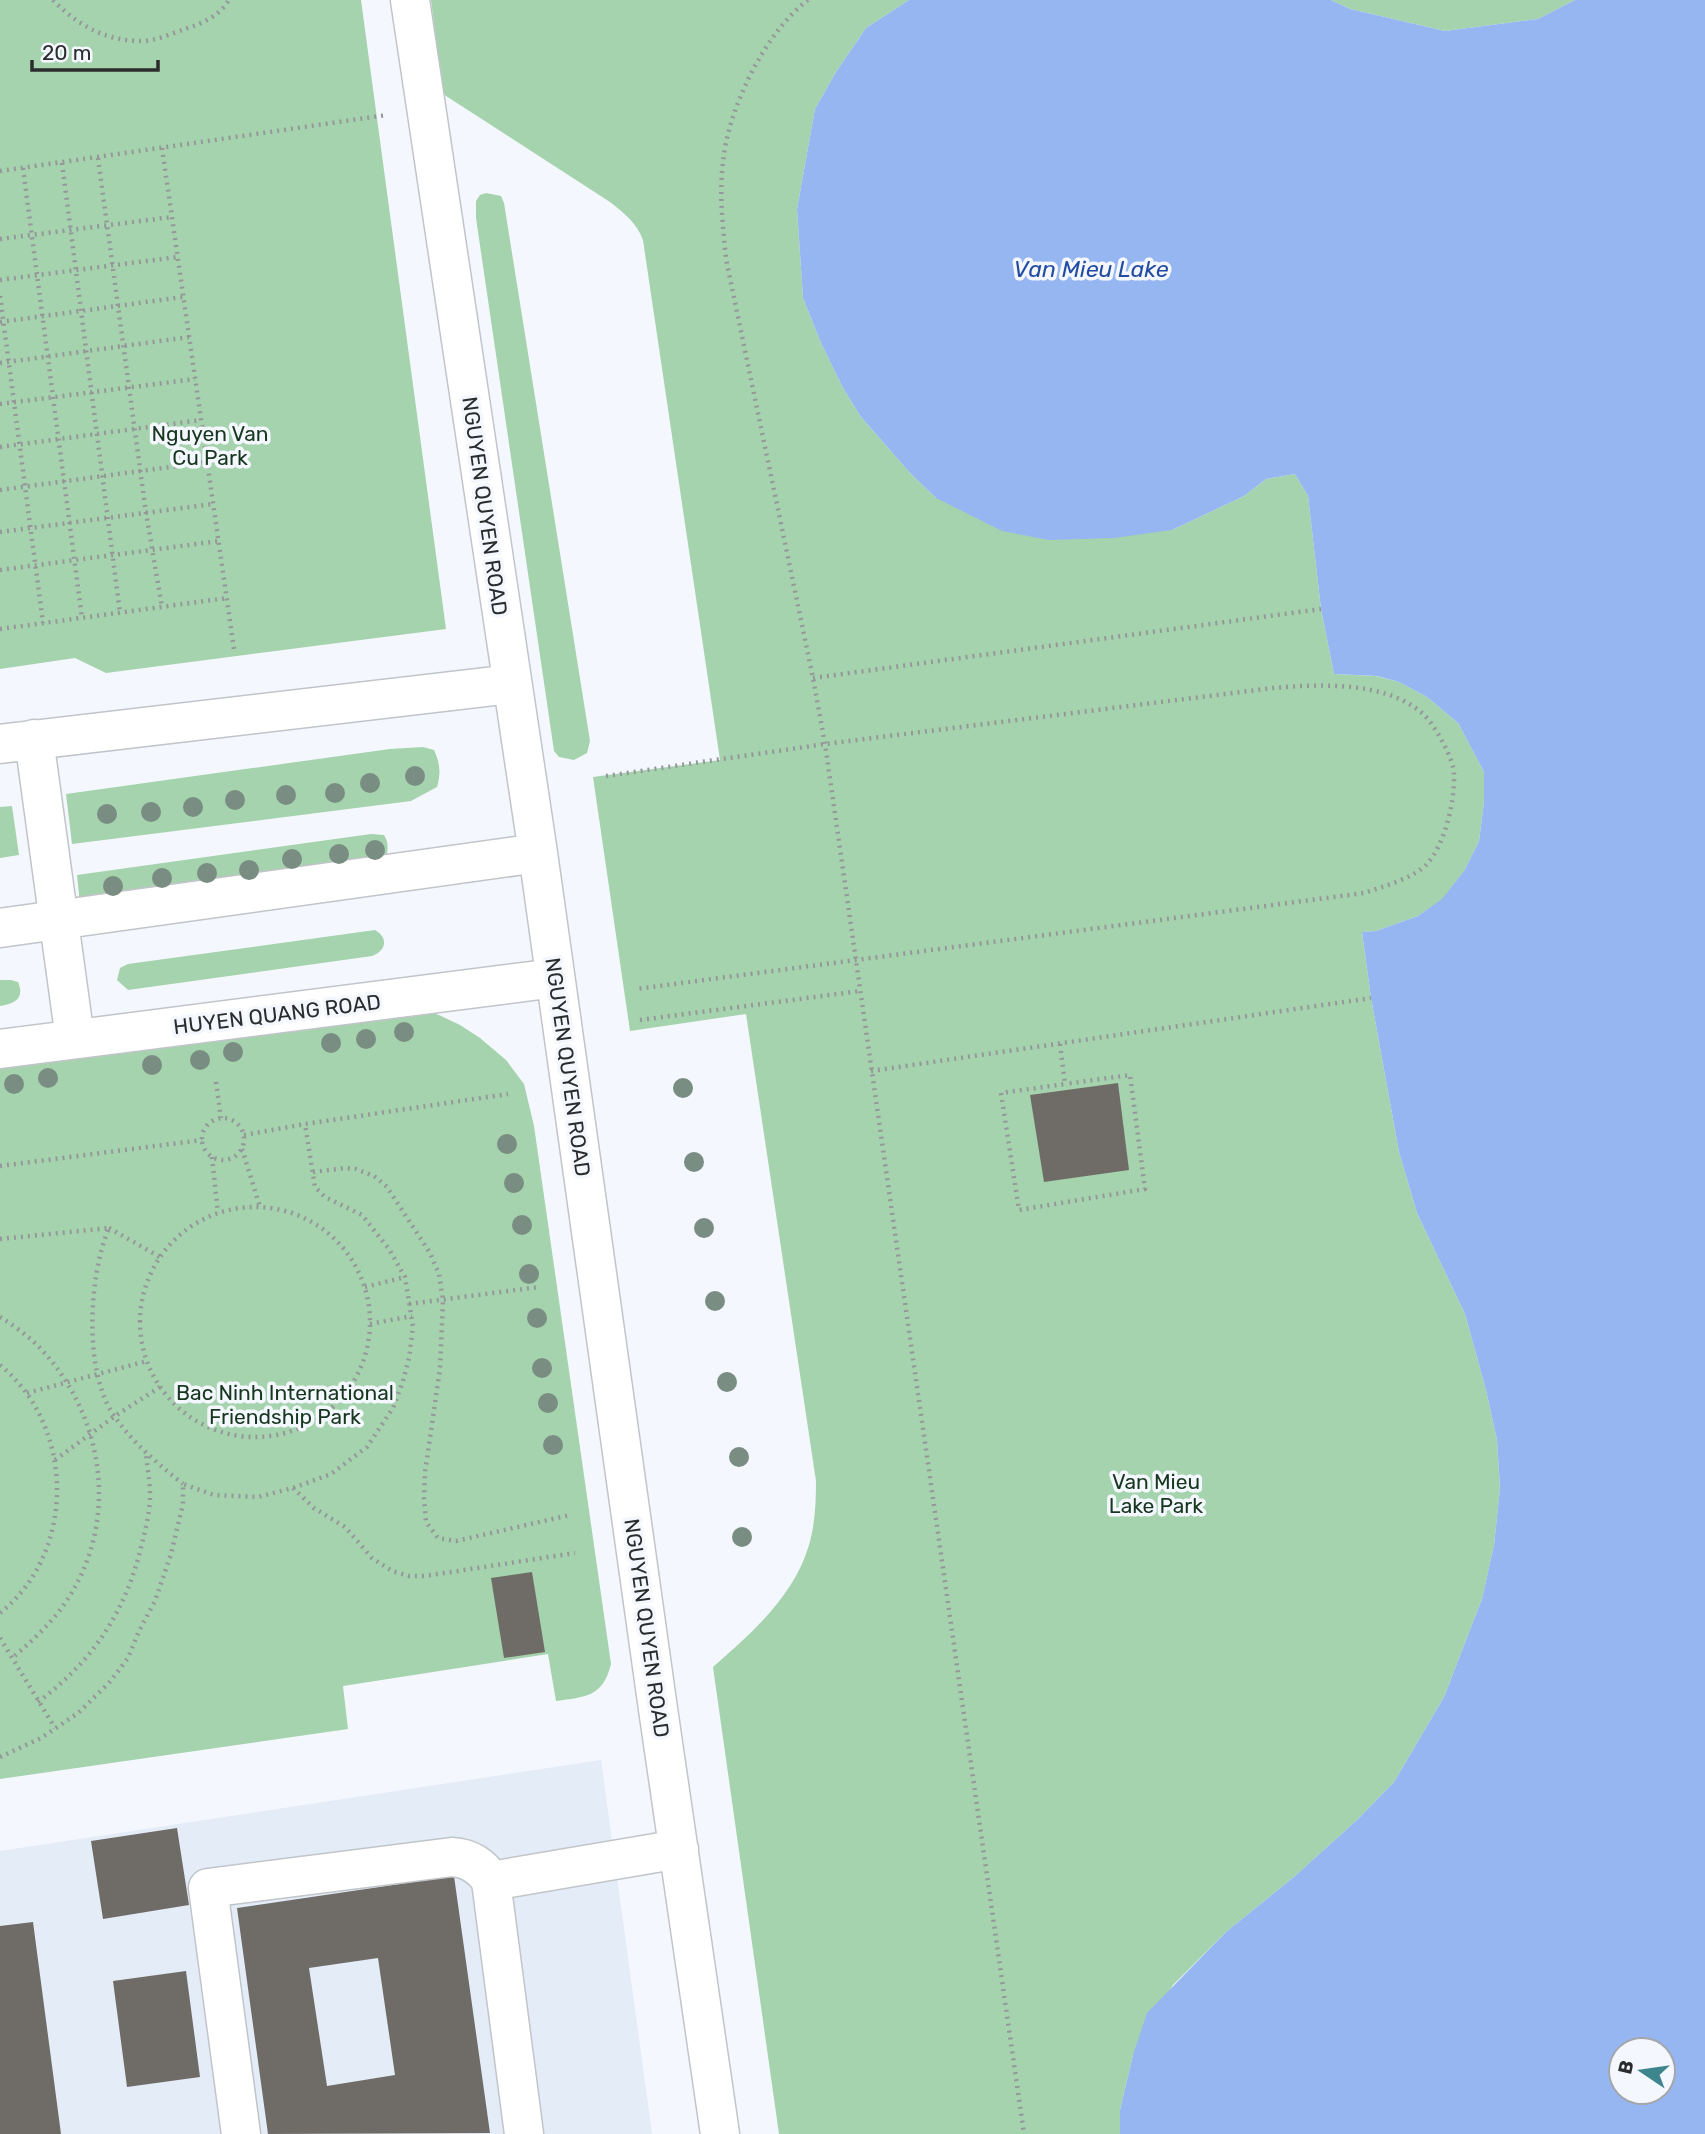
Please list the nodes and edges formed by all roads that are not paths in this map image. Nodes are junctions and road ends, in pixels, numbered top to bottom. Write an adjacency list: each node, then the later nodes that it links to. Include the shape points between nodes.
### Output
1 (410, 0): 2 (street, NGUYEN QUYEN ROAD)
2 (511, 684): 3 (street); 4 (street, NGUYEN QUYEN ROAD)
3 (17, 742): 5 (street)
4 (538, 853): 5 (street); 7 (street, NGUYEN QUYEN ROAD)
5 (58, 919): 6 (street); 8 (street)
6 (0, 928)
7 (555, 978): 8 (street, HUYEN QUANG ROAD); 10 (street, NGUYEN QUYEN ROAD)
8 (75, 1039): 9 (street, HUYEN QUANG ROAD)
9 (0, 1049)
10 (679, 1849): 11 (street); 14 (street, NGUYEN QUYEN ROAD)
11 (491, 1881): 12 (street, via 480,1867 452,1857 208,1888); 13 (street)
12 (241, 2134)
13 (524, 2134)
14 (720, 2134)

